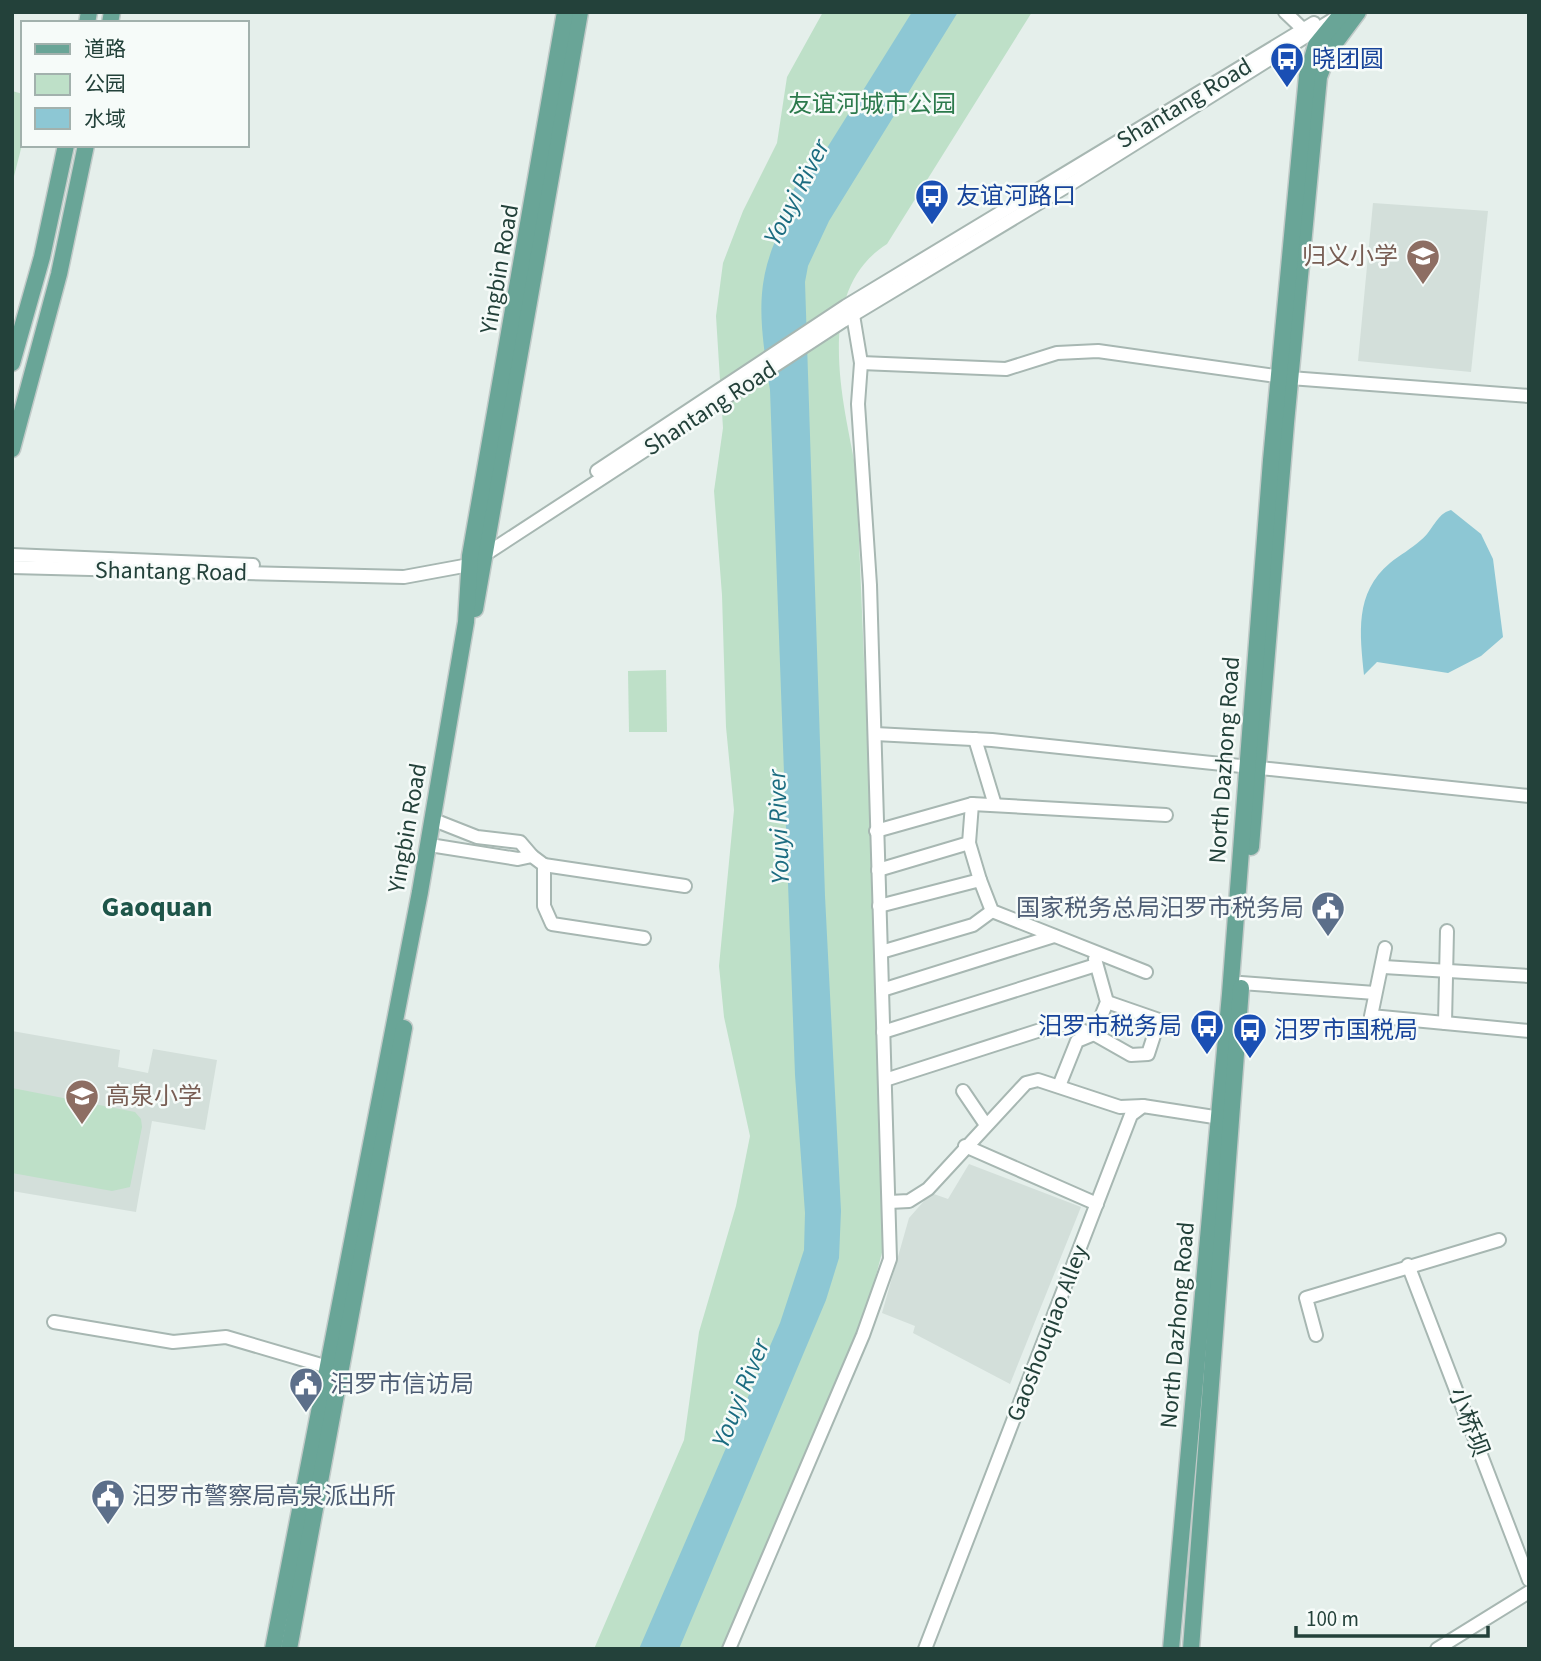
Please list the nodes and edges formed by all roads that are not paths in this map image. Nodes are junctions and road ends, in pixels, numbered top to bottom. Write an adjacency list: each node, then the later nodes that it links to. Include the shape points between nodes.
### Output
1 (565, 12): 19 (main road, Yingbin Road)
2 (580, 12): 19 (main road, Yingbin Road)
3 (1286, 12): 7 (street)
4 (1331, 12): 7 (street, Shantang Road)
5 (1343, 12): 7 (main road, North Dazhong Road)
6 (1359, 12): 8 (main road, North Dazhong Road, via 1329,51)
7 (1310, 37): 8 (street); 11 (street, Shantang Road); 12 (street, Shantang Road); 15 (main road, North Dazhong Road)
8 (1319, 77): 15 (main road, North Dazhong Road)
9 (66, 147): 13 (main road, via 42,257)
10 (86, 147): 17 (main road, via 59,274)
11 (853, 315): 12 (street, Shantang Road); 14 (street)
12 (827, 326): 19 (street, Shantang Road)
13 (12, 363)
14 (861, 363): 15 (street, via 1006,369 1057,353 1098,351); 21 (street, via 858,404)
15 (1284, 378): 16 (street); 23 (main road, North Dazhong Road)
16 (1529, 396)
17 (12, 449)
18 (12, 555): 19 (street, Shantang Road, via 404,571)
19 (477, 556): 20 (street, Shantang Road, via 404,577); 28 (main road, Yingbin Road); 70 (main road, Yingbin Road, via 422,878)
20 (12, 567)
21 (876, 734): 22 (street); 29 (street)
22 (975, 739): 23 (street); 26 (street)
23 (1252, 769): 24 (street); 49 (main road, North Dazhong Road); 61 (main road, North Dazhong Road)
24 (1529, 796)
25 (972, 804): 26 (street); 29 (street); 30 (street)
26 (995, 805): 27 (street)
27 (1166, 815)
28 (439, 822): 31 (main road, Yingbin Road); 32 (street, via 477,838 520,842)
29 (876, 831): 34 (street)
30 (970, 843): 34 (street); 35 (street)
31 (436, 846): 32 (street, via 517,859); 75 (main road, Yingbin Road)
32 (532, 856): 33 (street)
33 (544, 866): 36 (street); 41 (street, via 544,906 552,923)
34 (877, 870): 37 (street)
35 (980, 880): 37 (street); 38 (street)
36 (685, 886)
37 (879, 906): 43 (street)
38 (992, 911): 40 (street); 43 (street, via 974,925)
39 (1447, 931): 46 (street)
40 (1054, 936): 44 (street); 50 (street)
41 (644, 938)
42 (1385, 948): 45 (street)
43 (881, 952): 50 (street)
44 (1094, 958): 47 (street); 52 (street); 55 (street)
45 (1384, 967): 46 (street); 51 (street)
46 (1446, 971): 48 (street); 53 (street)
47 (1146, 972)
48 (1529, 976)
49 (1241, 983): 51 (street); 61 (main road, North Dazhong Road)
50 (882, 990): 55 (street)
51 (1375, 993): 53 (street, via 1371,1016)
52 (1107, 1002): 56 (street); 56 (street, via 1158,1020 1148,1054 1131,1055)
53 (1445, 1023): 54 (street)
54 (1529, 1031)
55 (883, 1032): 57 (street)
56 (1094, 1034): 57 (street, via 1059,1024); 58 (street, via 1077,1041)
57 (885, 1080): 64 (street)
58 (1059, 1086): 60 (street, via 1120,1107); 62 (street, via 1038,1080 1027,1083)
59 (963, 1091): 62 (street)
60 (1143, 1106): 61 (street); 65 (street, Gaoshouqiao Alley, via 1131,1115)
61 (1225, 1119): 78 (main road, North Dazhong Road); 79 (main road, North Dazhong Road)
62 (986, 1125): 63 (street)
63 (965, 1146): 64 (street, via 928,1189 909,1200); 65 (street)
64 (889, 1202): 76 (street, via 890,1259 868,1322)
65 (1097, 1204): 77 (street, Gaoshouqiao Alley)
66 (1499, 1240): 67 (street)
67 (1408, 1265): 69 (street, via 1306,1298); 71 (street, 小桥坝)
68 (54, 1322): 70 (street, via 173,1342 226,1337)
69 (1316, 1335)
70 (328, 1367): 74 (main road, Yingbin Road)
71 (1529, 1580)
72 (1529, 1592): 80 (street)
73 (1529, 1600): 81 (street)
74 (273, 1649)
75 (289, 1649)
76 (729, 1649)
77 (925, 1649)
78 (1171, 1649)
79 (1191, 1649)
80 (1437, 1649)
81 (1450, 1649)

